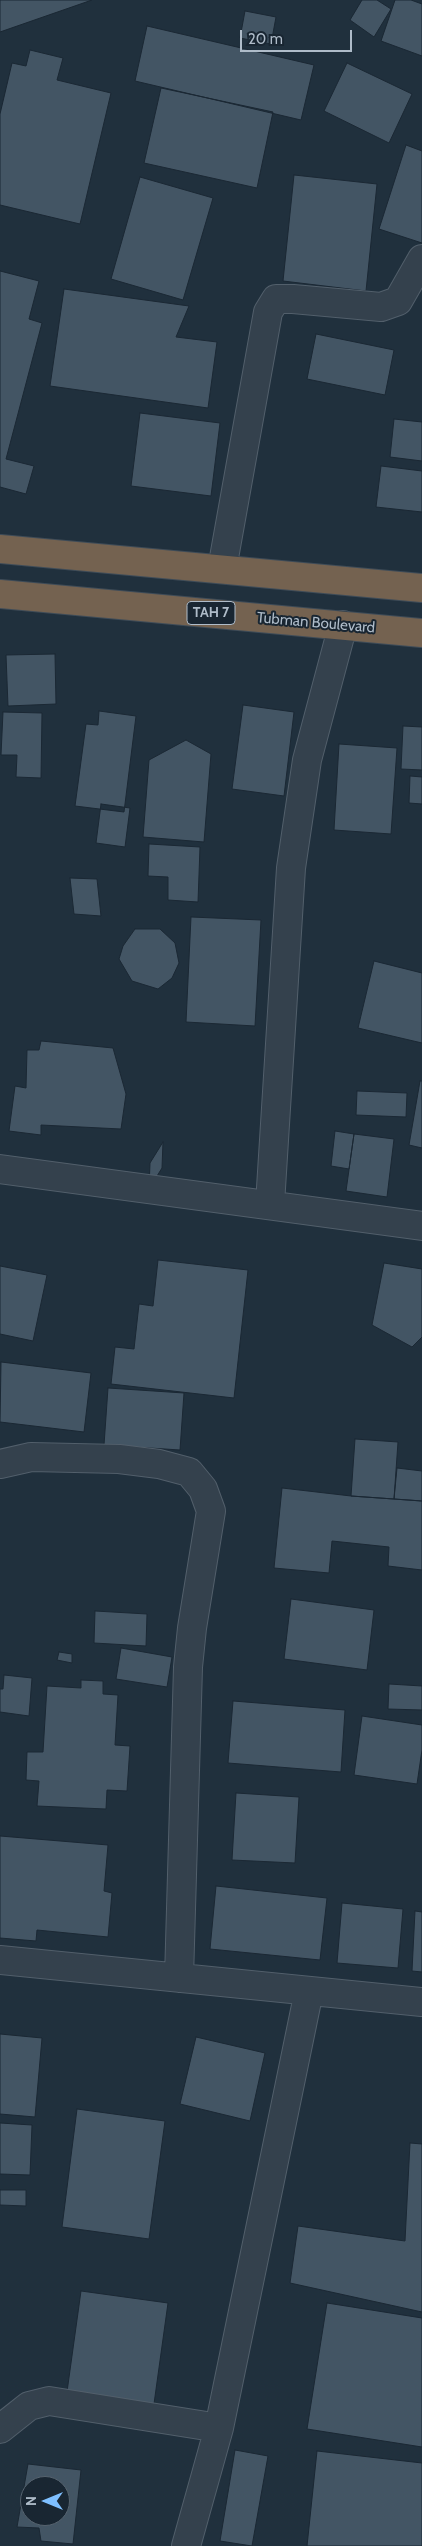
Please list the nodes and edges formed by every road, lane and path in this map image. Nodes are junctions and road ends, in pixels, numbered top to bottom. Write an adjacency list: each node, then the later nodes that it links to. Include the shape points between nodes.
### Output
1 (422, 259): 3 (street, via 398,301 381,307 276,299 268,312)
2 (0, 549): 3 (highway)
3 (222, 569): 4 (highway)
4 (422, 588)
5 (0, 594): 6 (highway, Tubman Boulevard / TAH 7)
6 (343, 625): 7 (highway, Tubman Boulevard / TAH 7); 9 (street, via 307,760 291,868)
7 (422, 633)
8 (0, 1168): 9 (street)
9 (270, 1204): 10 (street)
10 (422, 1226)
11 (0, 1464): 13 (street, via 31,1457 119,1459 159,1464 189,1472 203,1489 211,1511 188,1667)
12 (0, 1960): 13 (street)
13 (179, 1978): 14 (street)
14 (309, 1991): 15 (street); 16 (street)
15 (422, 2002)
16 (219, 2428): 17 (street, via 49,2401 29,2406); 18 (street)
17 (0, 2429)
18 (186, 2546)

